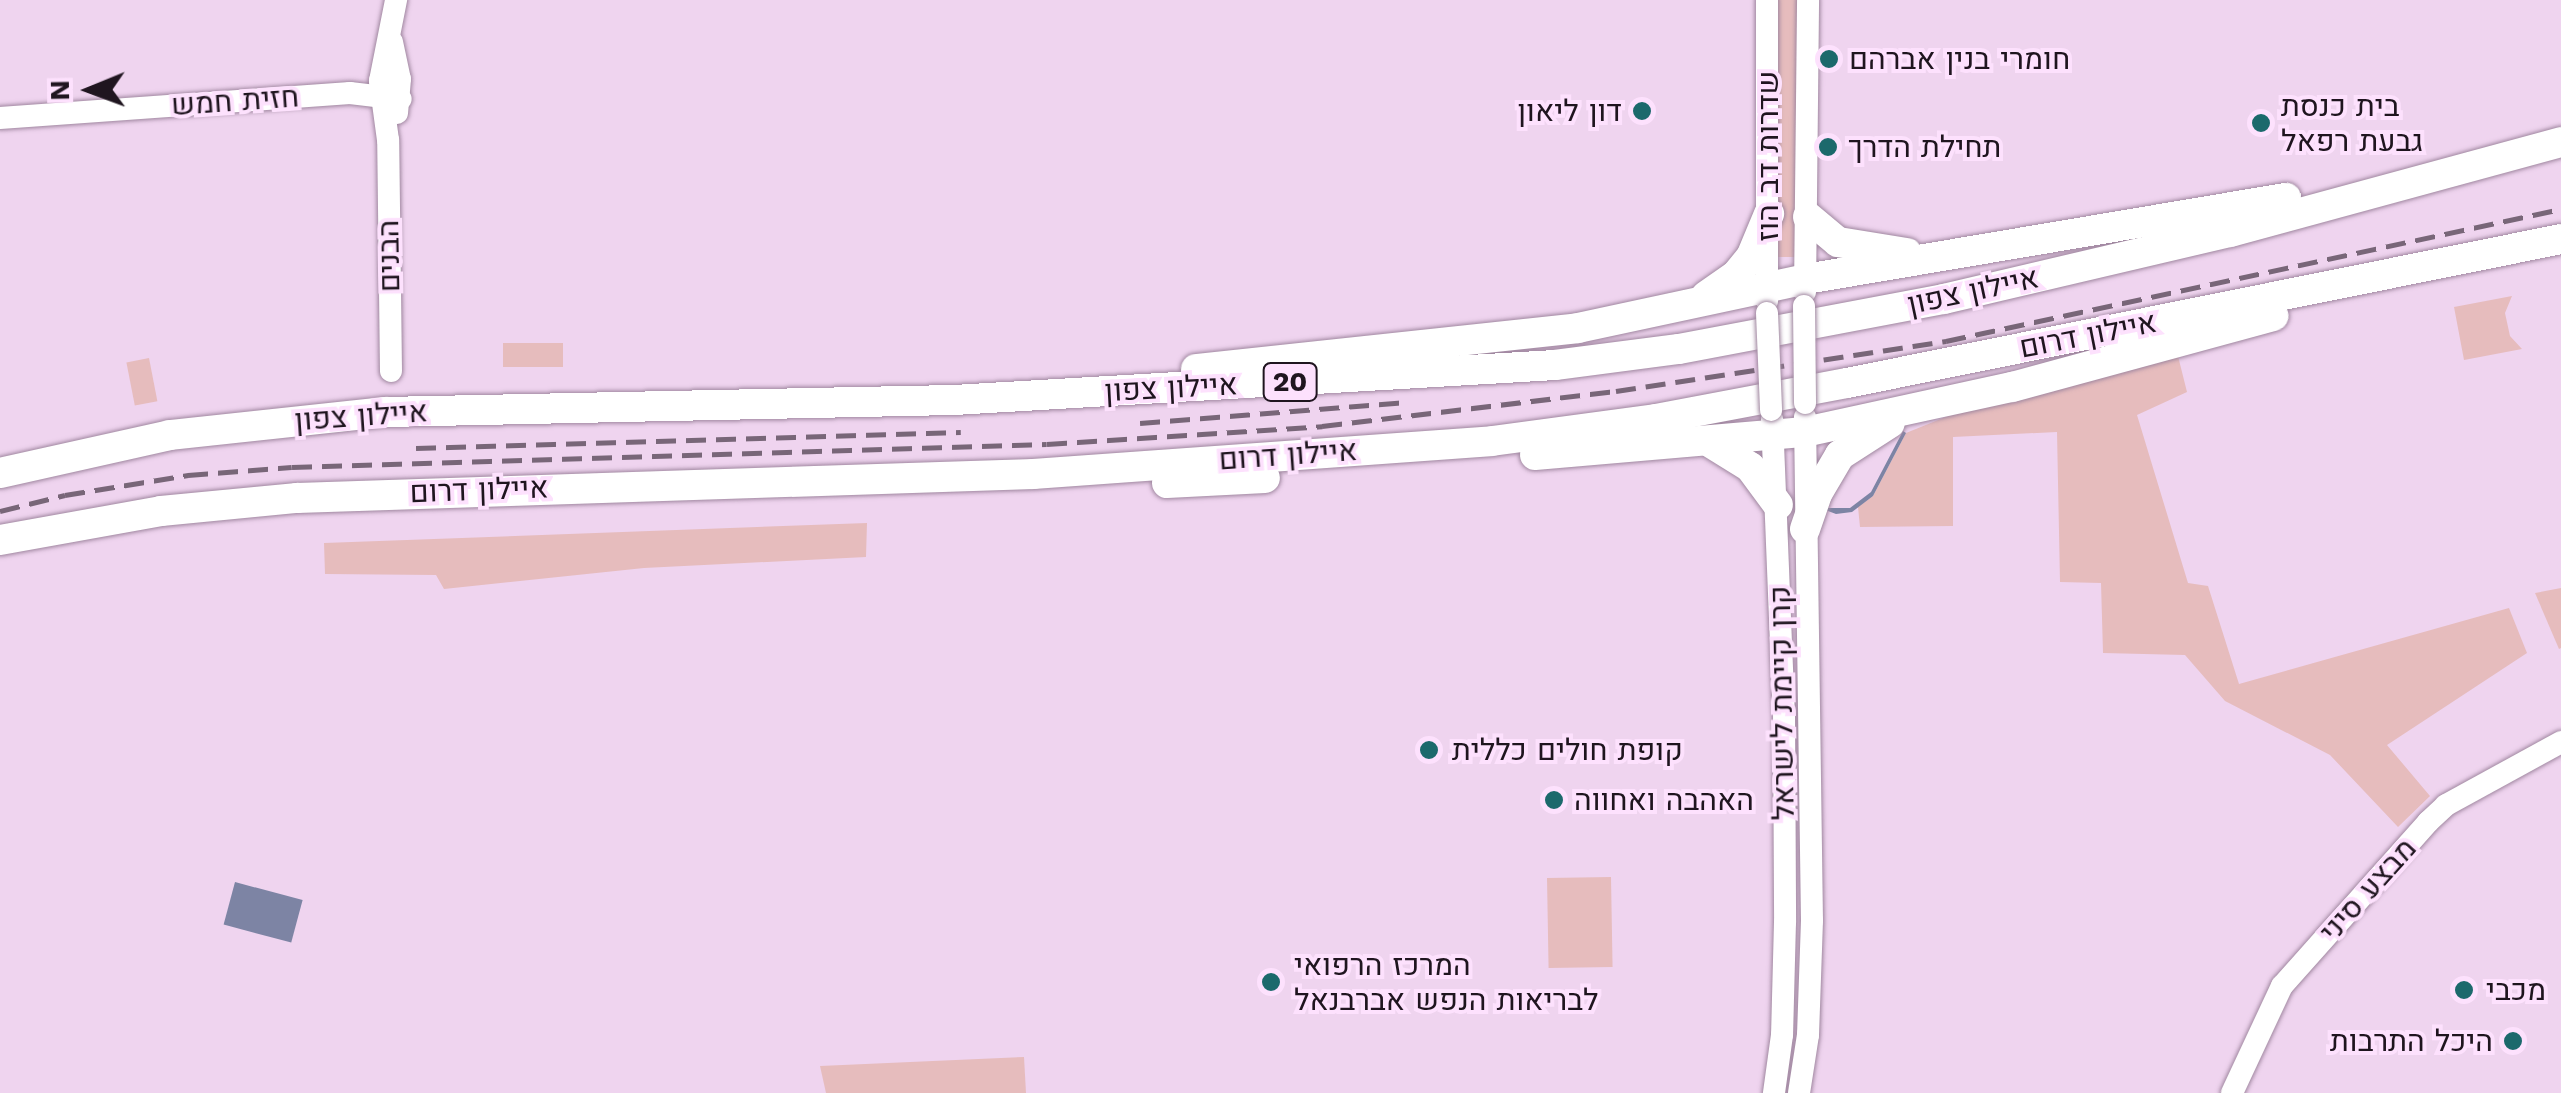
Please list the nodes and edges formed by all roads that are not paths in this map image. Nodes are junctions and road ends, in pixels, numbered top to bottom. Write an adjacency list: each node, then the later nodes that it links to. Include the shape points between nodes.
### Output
1 (396, 0): 4 (street, הבנים)
2 (1767, 0): 7 (street, שדרות דב הוז)
3 (1808, 0): 8 (street, שדרות דב הוז)
4 (390, 90): 5 (street, חזית חמש); 14 (street, הבנים)
5 (0, 118)
6 (2550, 144): 10 (highway, via 2203,215); 15 (highway, איילון צפון / 20, via 2192,242 1944,300 1679,349 1446,373)
7 (1769, 214): 12 (street, שדרות דב הוז); 13 (highway, via 1737,274)
8 (1808, 217): 10 (highway, via 1819,231 1854,248); 11 (street, שדרות דב הוז)
9 (2559, 240): 16 (highway); 21 (highway, איילון דרום, via 1638,422 1492,441)
10 (1950, 257): 11 (highway)
11 (1805, 292): 12 (highway); 17 (street, שדרות דב הוז, bridge)
12 (1768, 299): 13 (highway); 18 (street, קרן קיימת לישראל, bridge)
13 (1692, 304): 15 (highway, via 1578,328)
14 (391, 372)
15 (954, 400): 20 (highway, איילון צפון / 20, via 386,412 170,435)
16 (1918, 408): 17 (highway); 23 (highway, via 1840,455 1816,494)
17 (1805, 417): 18 (highway); 23 (street, קרן קיימת לישראל)
18 (1772, 423): 19 (highway); 22 (street, קרן קיימת לישראל)
19 (1711, 443): 21 (highway, via 1206,482); 22 (highway, via 1750,467)
20 (0, 473)
21 (1034, 474): 24 (highway, איילון דרום, via 297,498 161,510)
22 (1778, 506): 26 (street, קרן קיימת לישראל, via 1785,922)
23 (1805, 529): 27 (street, קרן קיימת לישראל, via 1812,921)
24 (0, 540)
25 (2561, 742): 28 (street, מבצע סיני, via 2446,805 2428,822 2282,986)
26 (1774, 1093)
27 (1799, 1093)
28 (2232, 1093)

